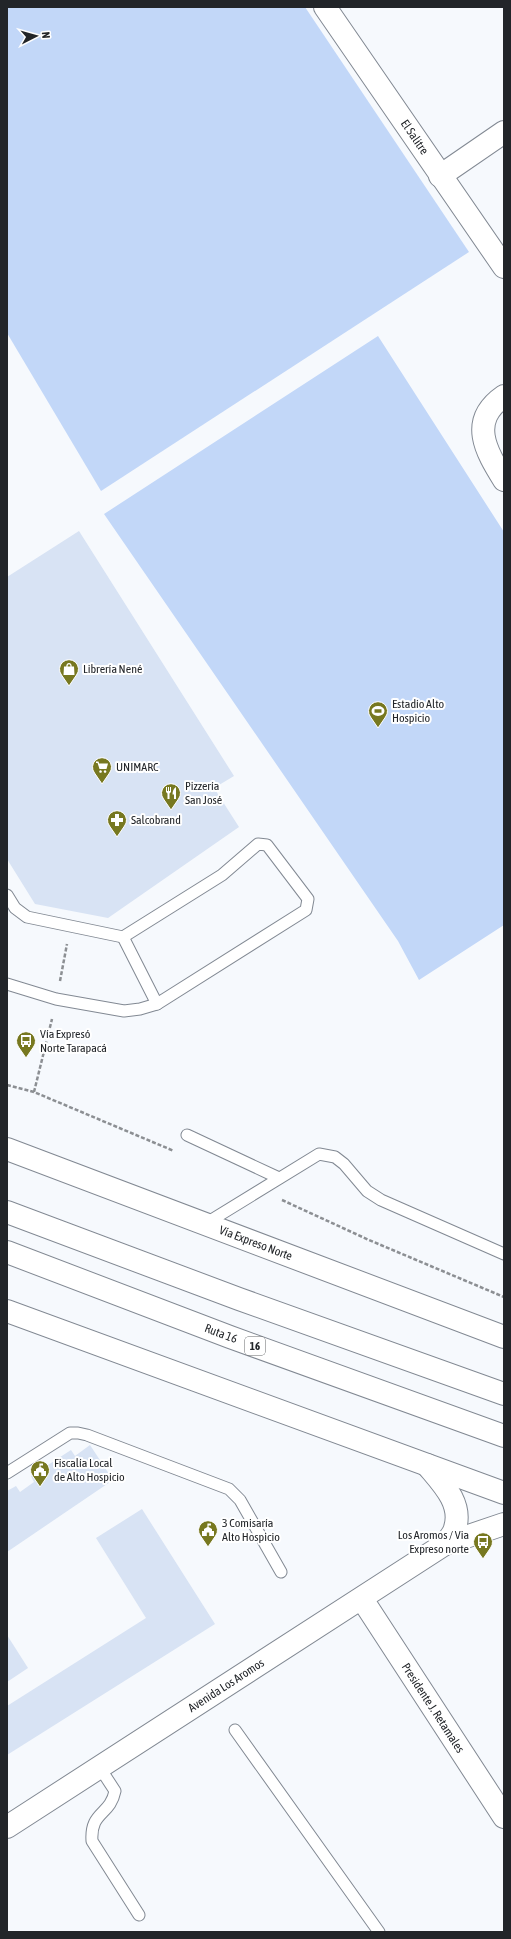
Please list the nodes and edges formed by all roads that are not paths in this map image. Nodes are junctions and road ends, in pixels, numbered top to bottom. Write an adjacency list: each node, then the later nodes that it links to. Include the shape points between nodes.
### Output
1 (326, 8): 3 (main road, El Salitre)
2 (504, 132): 3 (main road)
3 (440, 176): 4 (main road, El Salitre)
4 (504, 267)
5 (504, 396): 6 (main road, via 486,416 482,435 488,455)
6 (504, 480)
7 (7, 895): 8 (lane, via 15,908 27,917)
8 (123, 936): 10 (lane); 10 (lane, via 222,875 258,844 267,845 308,899 306,910)
9 (7, 984): 10 (lane, via 56,998 124,1011)
10 (157, 1004)
11 (187, 1135): 13 (lane)
12 (7, 1149): 15 (main road, Vía Expreso Norte)
13 (279, 1178): 15 (lane); 17 (lane, via 319,1154 335,1157 367,1191 381,1200)
14 (7, 1212): 20 (main road)
15 (205, 1224): 19 (main road, Vía Expreso Norte)
16 (7, 1252): 21 (main road, Ruta 16 / 16, via 230,1337)
17 (504, 1254)
18 (7, 1311): 22 (main road)
19 (504, 1337)
20 (504, 1394)
21 (504, 1436)
22 (427, 1465): 24 (main road); 26 (main road, Avenida Los Aromos, via 450,1492 458,1516 455,1529)
23 (7, 1473): 27 (lane, via 70,1433 87,1435 229,1489 240,1500)
24 (504, 1493)
25 (504, 1524): 26 (main road, Avenida Los Aromos)
26 (446, 1544): 28 (main road, Avenida Los Aromos)
27 (281, 1572)
28 (362, 1599): 30 (main road, Avenida Los Aromos); 31 (main road, Presidente J. Retamales)
29 (234, 1730): 34 (lane)
30 (100, 1768): 32 (main road, Avenida Los Aromos); 33 (lane, via 115,1791 113,1801 93,1822 92,1841)
31 (504, 1817)
32 (7, 1827)
33 (139, 1914)
34 (379, 1932)

